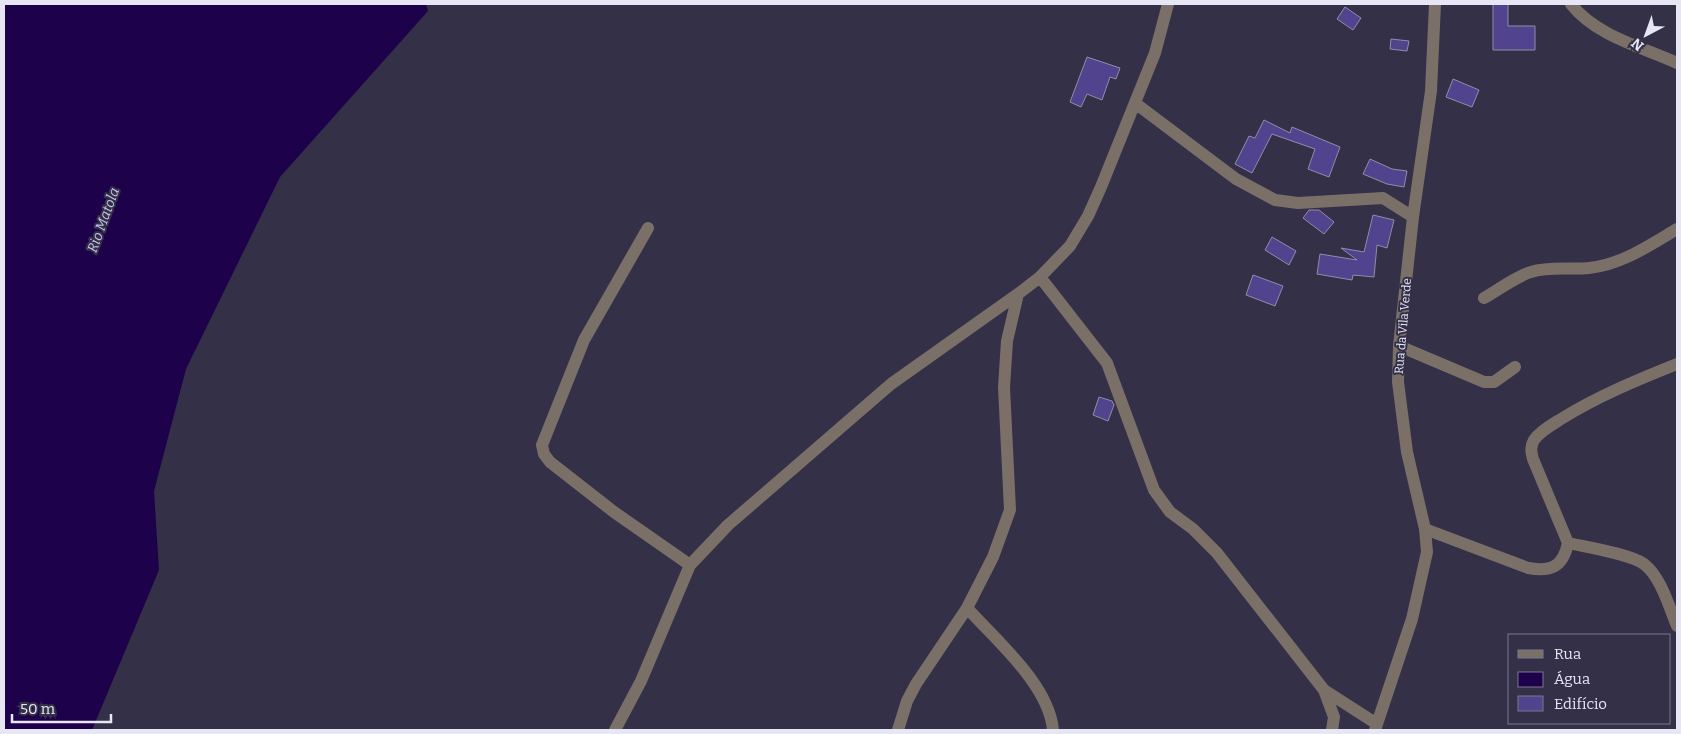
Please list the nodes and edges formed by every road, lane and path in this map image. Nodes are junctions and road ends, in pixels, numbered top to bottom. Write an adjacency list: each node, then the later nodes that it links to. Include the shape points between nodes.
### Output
1 (1168, 4): 5 (street, via 1155,53)
2 (1435, 4): 6 (street, Rua da Vila Verde, via 1431,91)
3 (1571, 4): 4 (street, via 1598,28)
4 (1677, 63)
5 (1135, 103): 6 (street, via 1236,179 1275,200 1298,203 1383,198); 9 (street, via 1088,216 1070,246)
6 (1412, 217): 12 (street, Rua da Vila Verde)
7 (648, 228): 17 (street, via 584,340 542,445 550,462)
8 (1677, 230): 11 (street, via 1637,253 1606,265 1532,271)
9 (1040, 276): 10 (street); 20 (street, via 1107,363 1154,490 1170,512 1217,553)
10 (1018, 294): 17 (street, via 891,384 728,525); 18 (street, via 1007,342 1004,386 1010,510 993,557)
11 (1484, 298)
12 (1399, 346): 14 (street, via 1484,382 1494,382); 15 (street, Rua da Vila Verde, via 1398,382 1403,425)
13 (1677, 364): 16 (street, via 1586,404 1534,439 1532,459)
14 (1515, 367)
15 (1425, 529): 16 (street, via 1544,571 1565,555); 21 (street, Rua da Vila Verde, via 1427,552 1424,574)
16 (1568, 542): 19 (street, via 1644,564 1655,576)
17 (690, 565): 22 (street, via 641,681)
18 (967, 608): 23 (street, via 916,684); 24 (street, via 1025,672 1044,700)
19 (1677, 626)
20 (1324, 690): 21 (street); 25 (street, via 1334,718)
21 (1376, 727)
22 (615, 730)
23 (898, 730)
24 (1053, 730)
25 (1332, 730)

